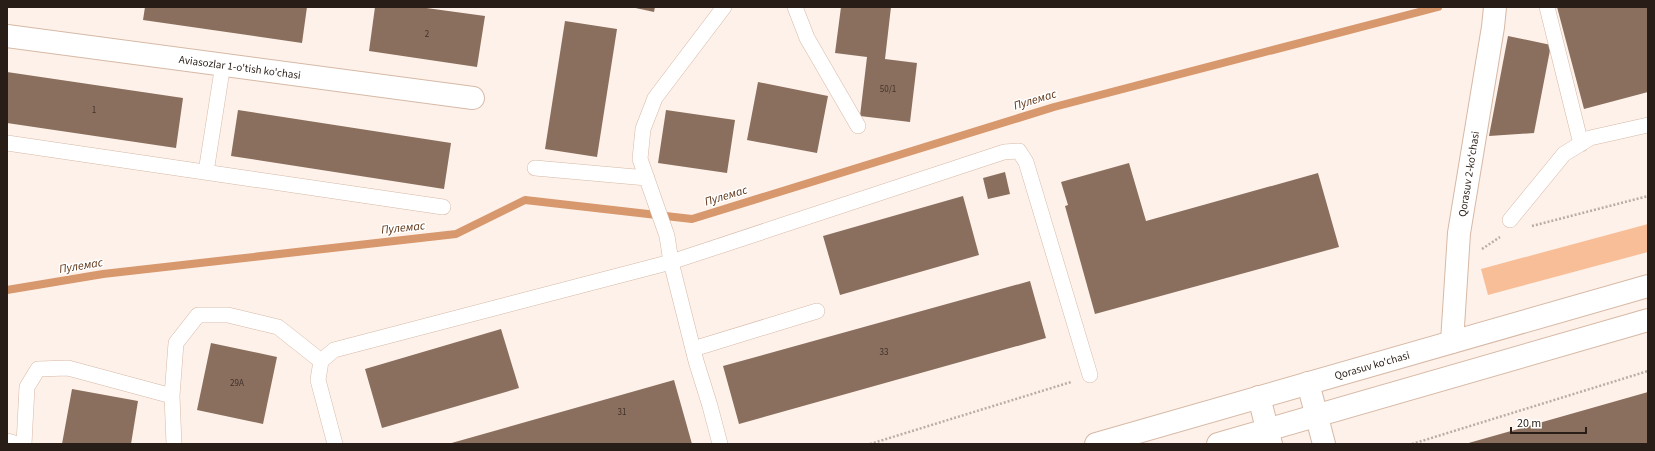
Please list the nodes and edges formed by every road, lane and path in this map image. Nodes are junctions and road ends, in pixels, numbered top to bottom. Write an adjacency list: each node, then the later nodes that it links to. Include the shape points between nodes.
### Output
1 (724, 7): 14 (lane, via 655,98 643,129 640,159)
2 (795, 7): 9 (lane, via 807,38)
3 (1495, 7): 20 (main road, Qorasuv 2-koʻchasi)
4 (1547, 7): 11 (lane)
5 (7, 36): 6 (main road, Aviasozlar 1-o'tish ko'chasi)
6 (223, 64): 7 (main road, Aviasozlar 1-o'tish ko'chasi); 13 (lane)
7 (473, 98)
8 (1648, 125): 11 (lane, via 1590,138)
9 (858, 126)
10 (7, 143): 13 (lane)
11 (1581, 144): 17 (lane, via 1564,154)
12 (535, 168): 14 (lane)
13 (206, 172): 16 (lane)
14 (647, 178): 19 (lane, via 663,226)
15 (1648, 196): 18 (path)
16 (443, 207)
17 (1508, 226): 20 (path)
18 (1529, 227)
19 (671, 262): 25 (lane); 26 (lane, via 334,350); 28 (lane, via 1004,152 1018,151 1026,162)
20 (1455, 266): 24 (main road, Qorasuv 2-koʻchasi)
21 (1648, 286): 24 (main road, Qorasuv ko'chasi)
22 (817, 311): 25 (lane)
23 (1648, 320): 32 (main road)
24 (1452, 342): 29 (main road, Qorasuv ko'chasi)
25 (693, 349): 39 (lane)
26 (321, 361): 30 (lane, via 278,327 228,315 198,315 176,343); 35 (lane, via 318,380)
27 (1648, 372): 44 (path)
28 (1090, 375): 40 (path)
29 (1308, 383): 31 (main road, Qorasuv ko'chasi); 32 (main road)
30 (172, 396): 37 (lane, via 68,368 38,369 27,387); 38 (lane)
31 (1259, 397): 33 (main road); 41 (main road, Qorasuv ko'chasi)
32 (1316, 415): 33 (main road); 43 (main road)
33 (1269, 437): 42 (main road)
34 (7, 441): 36 (lane)
35 (333, 443)
36 (18, 444)
37 (24, 444)
38 (174, 444)
39 (720, 444)
40 (870, 444)
41 (1096, 444)
42 (1218, 444)
43 (1324, 444)
44 (1412, 444)

